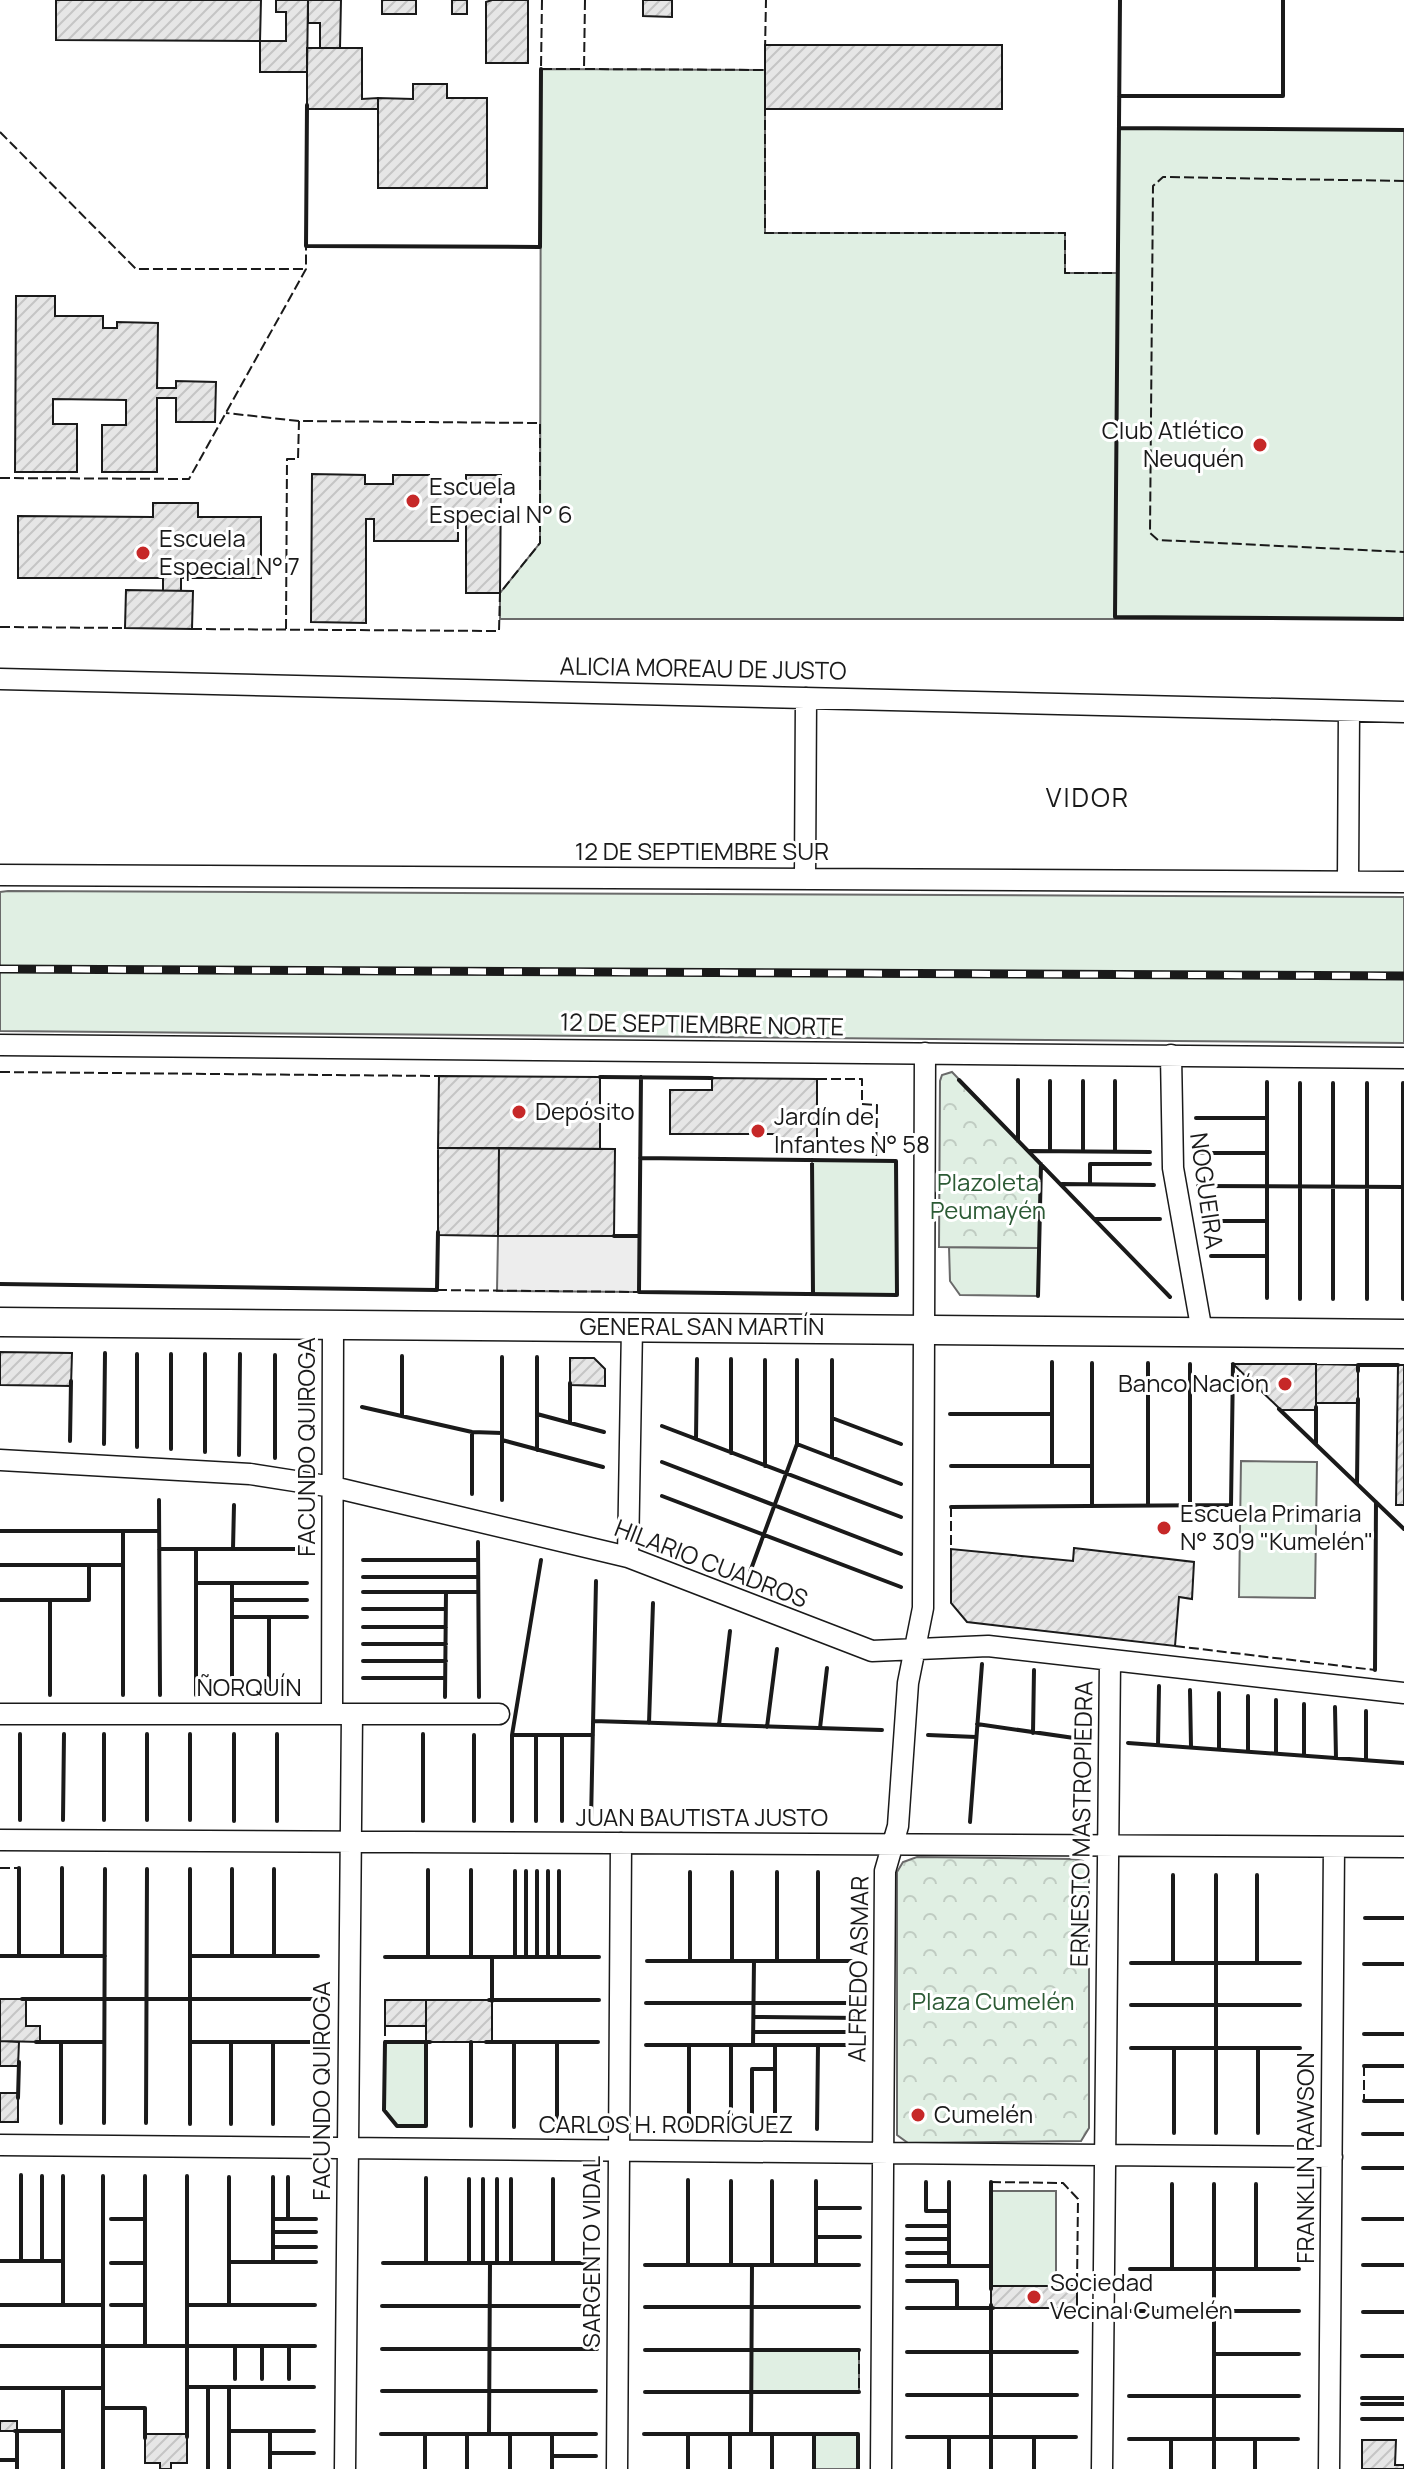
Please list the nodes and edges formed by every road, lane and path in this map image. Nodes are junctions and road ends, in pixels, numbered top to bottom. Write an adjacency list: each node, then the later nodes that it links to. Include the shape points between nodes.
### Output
1 (0, 679): 2 (street, ALICIA MOREAU DE JUSTO)
2 (806, 698): 3 (street, ALICIA MOREAU DE JUSTO); 6 (street)
3 (1349, 711): 4 (street, ALICIA MOREAU DE JUSTO); 7 (street)
4 (1404, 712)
5 (0, 875): 6 (street, 12 DE SEPTIEMBRE SUR)
6 (805, 879): 7 (street, 12 DE SEPTIEMBRE SUR)
7 (1348, 881): 8 (street, 12 DE SEPTIEMBRE SUR)
8 (1404, 882)
9 (0, 1045): 10 (street, 12 DE SEPTIEMBRE NORTE)
10 (925, 1053): 11 (street, 12 DE SEPTIEMBRE NORTE); 16 (street, ALFREDO ASMAR)
11 (1171, 1055): 12 (street, 12 DE SEPTIEMBRE NORTE); 17 (street, NOGUEIRA, via 1173,1168)
12 (1404, 1058)
13 (0, 1322): 14 (main road, GENERAL SAN MARTÍN)
14 (333, 1324): 15 (main road, GENERAL SAN MARTÍN); 20 (street, FACUNDO QUIROGA)
15 (632, 1327): 16 (main road, GENERAL SAN MARTÍN); 21 (street)
16 (924, 1329): 17 (main road, GENERAL SAN MARTÍN); 22 (street, ALFREDO ASMAR, via 923,1608)
17 (1202, 1332): 18 (main road, GENERAL SAN MARTÍN)
18 (1404, 1334)
19 (0, 1460): 20 (street, HILARIO CUADROS, via 250,1474)
20 (333, 1487): 21 (street, HILARIO CUADROS); 26 (street, FACUNDO QUIROGA)
21 (628, 1557): 22 (street, HILARIO CUADROS, via 857,1647)
22 (915, 1649): 23 (street, HILARIO CUADROS, via 970,1645); 31 (street, ALFREDO ASMAR)
23 (1110, 1660): 24 (street, HILARIO CUADROS); 32 (street, ERNESTO MASTROPIEDRA)
24 (1404, 1693)
25 (0, 1714): 26 (street, ÑORQUÍN)
26 (342, 1714): 27 (street, ÑORQUÍN); 29 (street, FACUNDO QUIROGA)
27 (499, 1714)
28 (0, 1840): 29 (street, JUAN BAUTISTA JUSTO)
29 (351, 1842): 30 (street, JUAN BAUTISTA JUSTO); 36 (street, FACUNDO QUIROGA)
30 (621, 1843): 31 (street, JUAN BAUTISTA JUSTO); 37 (street, SARGENTO VIDAL)
31 (893, 1845): 32 (street, JUAN BAUTISTA JUSTO); 38 (street, ALFREDO ASMAR, via 885,1871)
32 (1108, 1846): 33 (street, JUAN BAUTISTA JUSTO); 39 (street, ERNESTO MASTROPIEDRA)
33 (1334, 1847): 34 (street, JUAN BAUTISTA JUSTO); 40 (street, FRANKLIN RAWSON)
34 (1404, 1847)
35 (0, 2145): 36 (street, CARLOS H. RODRÍGUEZ)
36 (348, 2148): 37 (street, CARLOS H. RODRÍGUEZ); 41 (street, FACUNDO QUIROGA)
37 (619, 2150): 38 (street, CARLOS H. RODRÍGUEZ); 42 (street, SARGENTO VIDAL)
38 (883, 2153): 39 (street, CARLOS H. RODRÍGUEZ); 43 (street, ALFREDO ASMAR)
39 (1105, 2155): 40 (street, CARLOS H. RODRÍGUEZ); 44 (street, ERNESTO MASTROPIEDRA)
40 (1332, 2157): 45 (street, FRANKLIN RAWSON)
41 (345, 2469)
42 (617, 2469)
43 (881, 2469)
44 (1102, 2469)
45 (1329, 2469)

